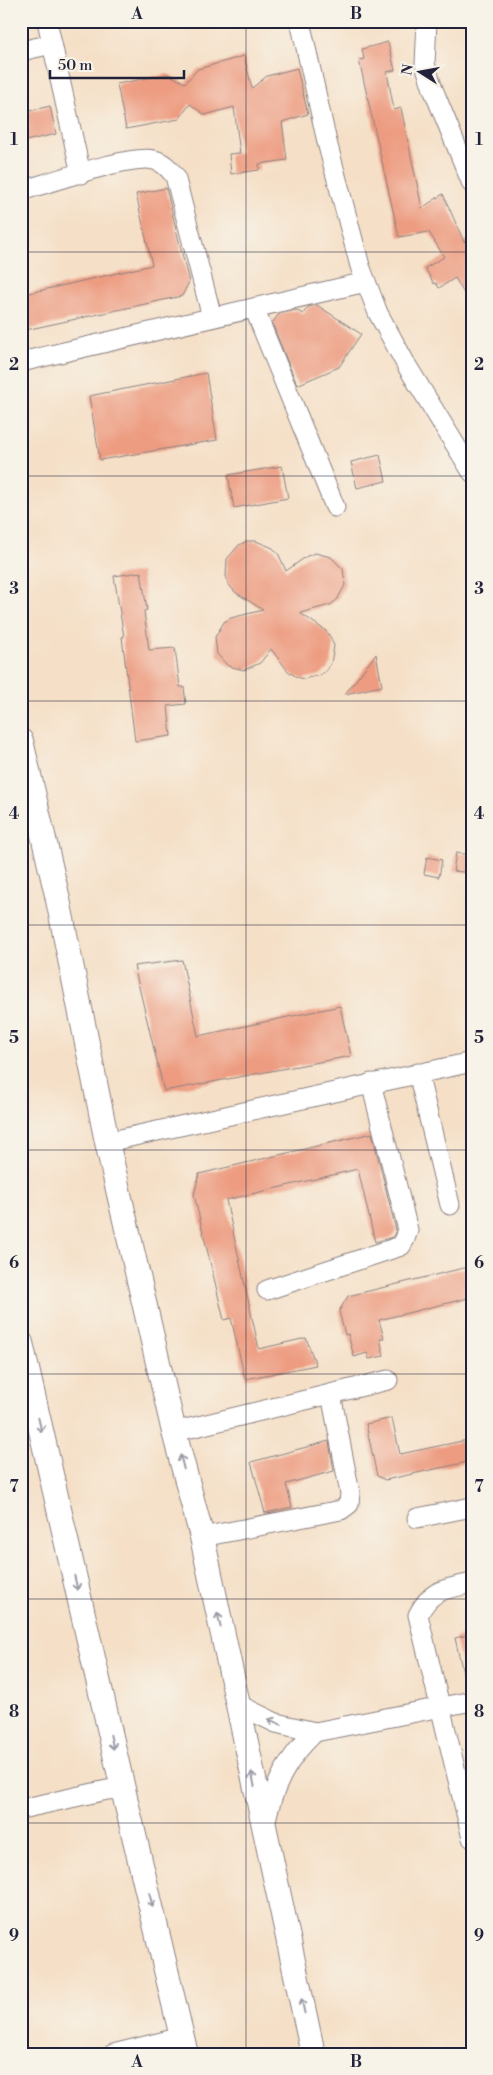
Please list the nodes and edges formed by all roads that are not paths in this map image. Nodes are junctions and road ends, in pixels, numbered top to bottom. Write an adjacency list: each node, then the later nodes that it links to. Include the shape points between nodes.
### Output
1 (47, 21): 4 (street)
2 (300, 21): 9 (street, via 327,142)
3 (427, 21): 7 (street, via 425,64 432,89)
4 (52, 44): 5 (street); 6 (street)
5 (21, 51)
6 (81, 174): 8 (street); 11 (street, via 133,159 154,160 166,165 175,176)
7 (472, 184)
8 (21, 191)
9 (366, 282): 10 (street); 13 (street, via 386,328)
10 (254, 308): 11 (street); 14 (street)
11 (212, 317): 12 (street)
12 (21, 362)
13 (472, 472)
14 (335, 507)
15 (21, 741): 19 (main road)
16 (472, 1062): 17 (street)
17 (418, 1073): 18 (street); 20 (street)
18 (371, 1084): 19 (street); 21 (street, via 408,1230 405,1239 401,1246)
19 (108, 1142): 25 (main road)
20 (450, 1206)
21 (267, 1290)
22 (21, 1343): 34 (main road, one-way to 34)
23 (388, 1380): 24 (street)
24 (331, 1394): 25 (street); 28 (street, via 350,1493 349,1504 341,1510)
25 (174, 1432): 28 (main road, one-way to 25)
26 (472, 1507): 27 (street)
27 (417, 1518)
28 (202, 1538): 31 (main road, one-way to 28)
29 (472, 1583): 32 (street, via 435,1592 418,1615)
30 (472, 1701): 32 (street)
31 (237, 1704): 33 (street, one-way to 31, via 276,1723); 36 (main road, one-way to 31)
32 (441, 1707): 33 (street); 37 (street)
33 (315, 1732): 36 (street, via 298,1747 280,1774)
34 (123, 1790): 35 (street, via 107,1790); 38 (main road, one-way to 38)
35 (21, 1809)
36 (264, 1830): 40 (main road, one-way to 36)
37 (472, 1838)
38 (184, 2045): 39 (street)
39 (113, 2054)
40 (313, 2054)

